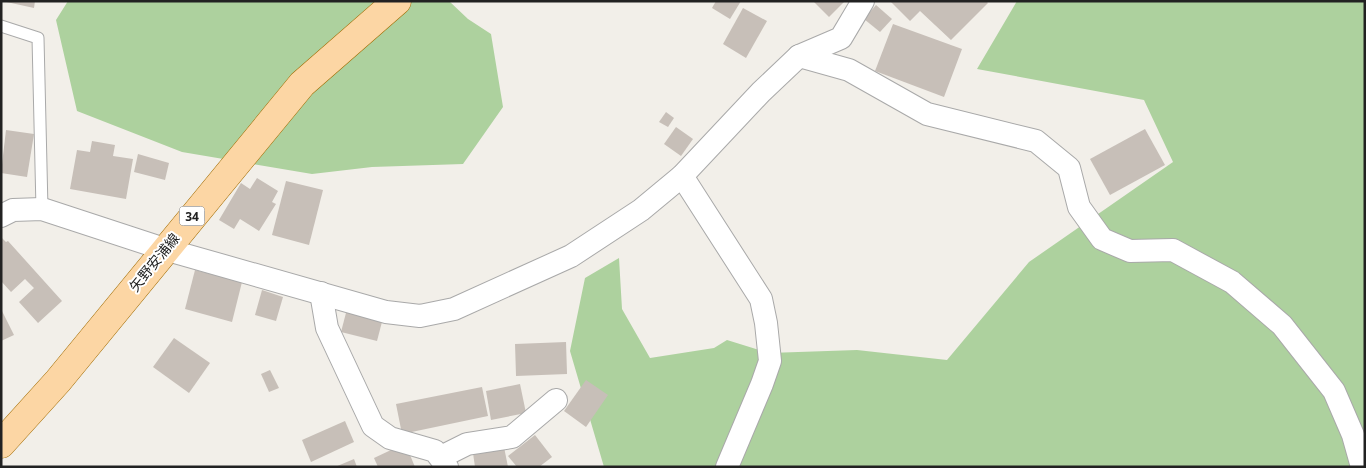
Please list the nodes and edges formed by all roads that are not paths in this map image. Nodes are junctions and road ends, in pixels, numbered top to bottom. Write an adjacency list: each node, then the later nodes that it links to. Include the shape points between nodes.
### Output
1 (397, 1): 8 (main road, 矢野安浦線 / 34, via 302,84)
2 (863, 1): 4 (street, via 841,38)
3 (1, 26): 6 (lane, via 38,38)
4 (799, 56): 5 (street); 14 (street, via 849,70 926,114 1036,141 1069,168 1079,207 1102,239 1130,251 1173,250 1232,282 1282,325 1334,391 1353,435)
5 (682, 176): 9 (street, via 641,210 571,256 454,308 420,316 386,312); 13 (street, via 761,299 766,323 770,361)
6 (42, 209): 7 (street, via 13,210); 8 (street)
7 (1, 216)
8 (164, 248): 9 (street); 11 (main road, 矢野安浦線 / 34, via 58,381)
9 (321, 293): 12 (street, via 327,328 373,426 390,438 435,452)
10 (556, 400): 12 (street, via 512,437 467,444)
11 (1, 444)
12 (444, 462)
13 (727, 467)
14 (1362, 467)

